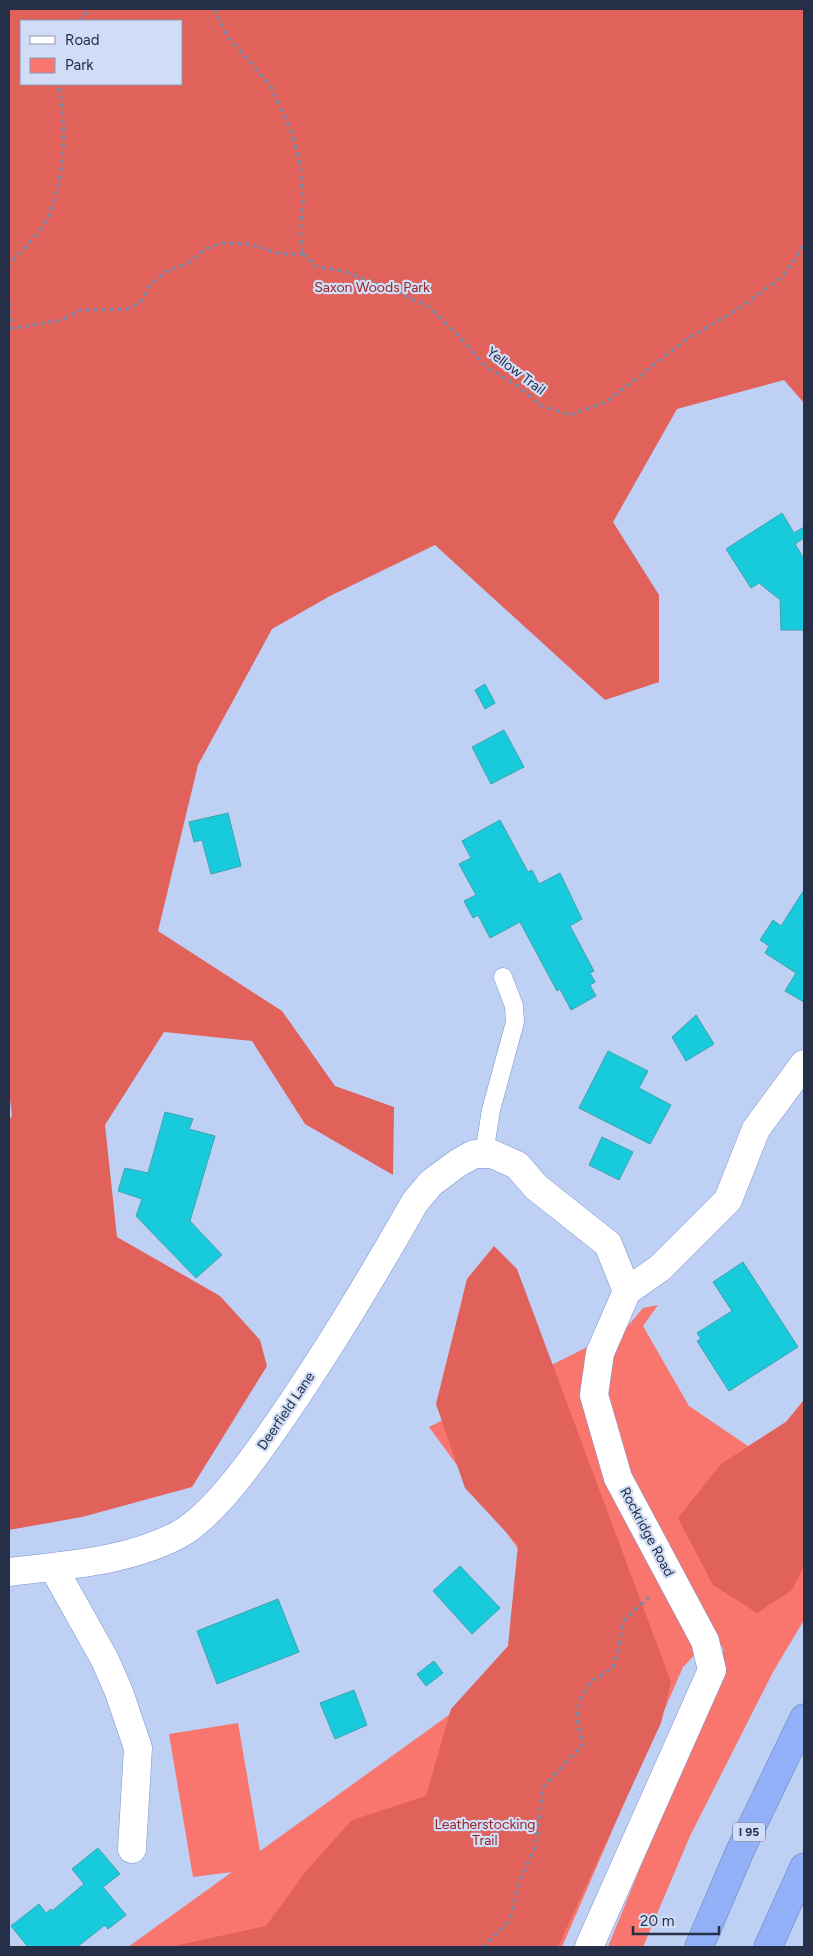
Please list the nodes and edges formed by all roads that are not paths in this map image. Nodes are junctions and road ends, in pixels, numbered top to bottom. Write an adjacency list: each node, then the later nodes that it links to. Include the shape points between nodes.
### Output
1 (503, 977): 3 (lane, via 514,1006 515,1022 491,1110)
2 (804, 1064): 4 (street, via 756,1129 728,1200 660,1268)
3 (488, 1154): 4 (street, via 517,1165 536,1186 608,1244); 5 (street, Deerfield Lane, via 474,1154 458,1163 431,1183 415,1202 330,1346 283,1417 242,1474 200,1520 178,1535 129,1554)
4 (627, 1291): 10 (street, Rockridge Road, via 600,1352 594,1395 618,1478 705,1641 712,1670)
5 (54, 1567): 6 (street, Deerfield Lane); 8 (street, via 105,1660 138,1748)
6 (9, 1572)
7 (804, 1718): 11 (highway, I 95, via 740,1851)
8 (132, 1849)
9 (804, 1867): 12 (highway)
10 (589, 1947)
11 (699, 1947)
12 (768, 1947)

